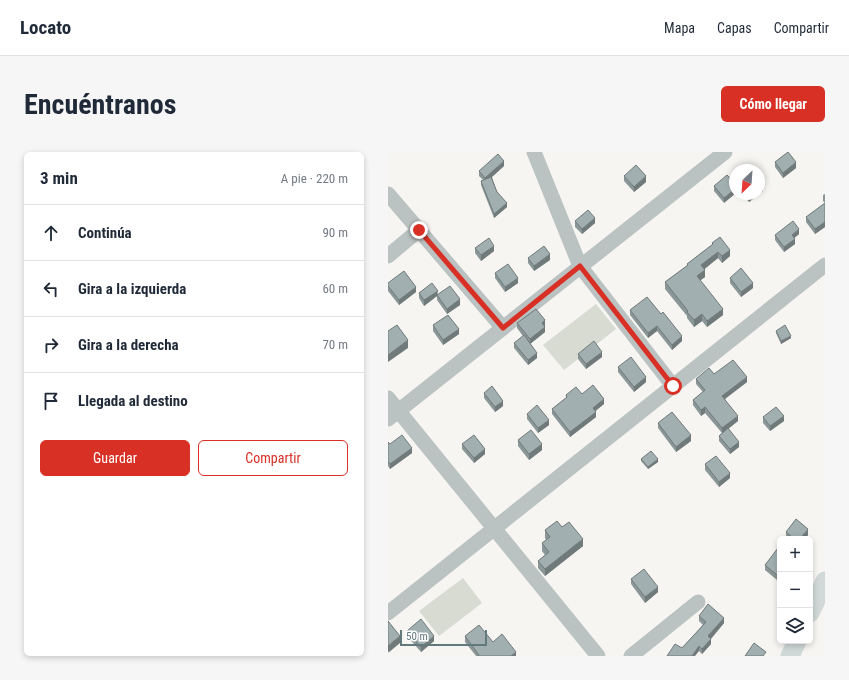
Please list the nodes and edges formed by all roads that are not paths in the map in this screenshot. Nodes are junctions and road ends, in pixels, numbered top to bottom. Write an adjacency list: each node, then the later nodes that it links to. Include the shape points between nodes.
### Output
1 (534, 152): 7 (street)
2 (725, 152): 7 (street)
3 (388, 194): 4 (street)
4 (419, 230): 5 (street); 8 (street)
5 (388, 256)
6 (825, 264): 9 (street)
7 (580, 266): 8 (street); 9 (street)
8 (503, 328): 11 (street)
9 (673, 386): 12 (street)
10 (388, 398): 11 (street)
11 (393, 415): 12 (street)
12 (494, 528): 16 (street); 18 (street)
13 (825, 581): 15 (main road)
14 (698, 602): 19 (street)
15 (812, 608)
16 (388, 613)
17 (796, 644): 20 (main road)
18 (598, 656)
19 (631, 656)
20 (790, 656)

